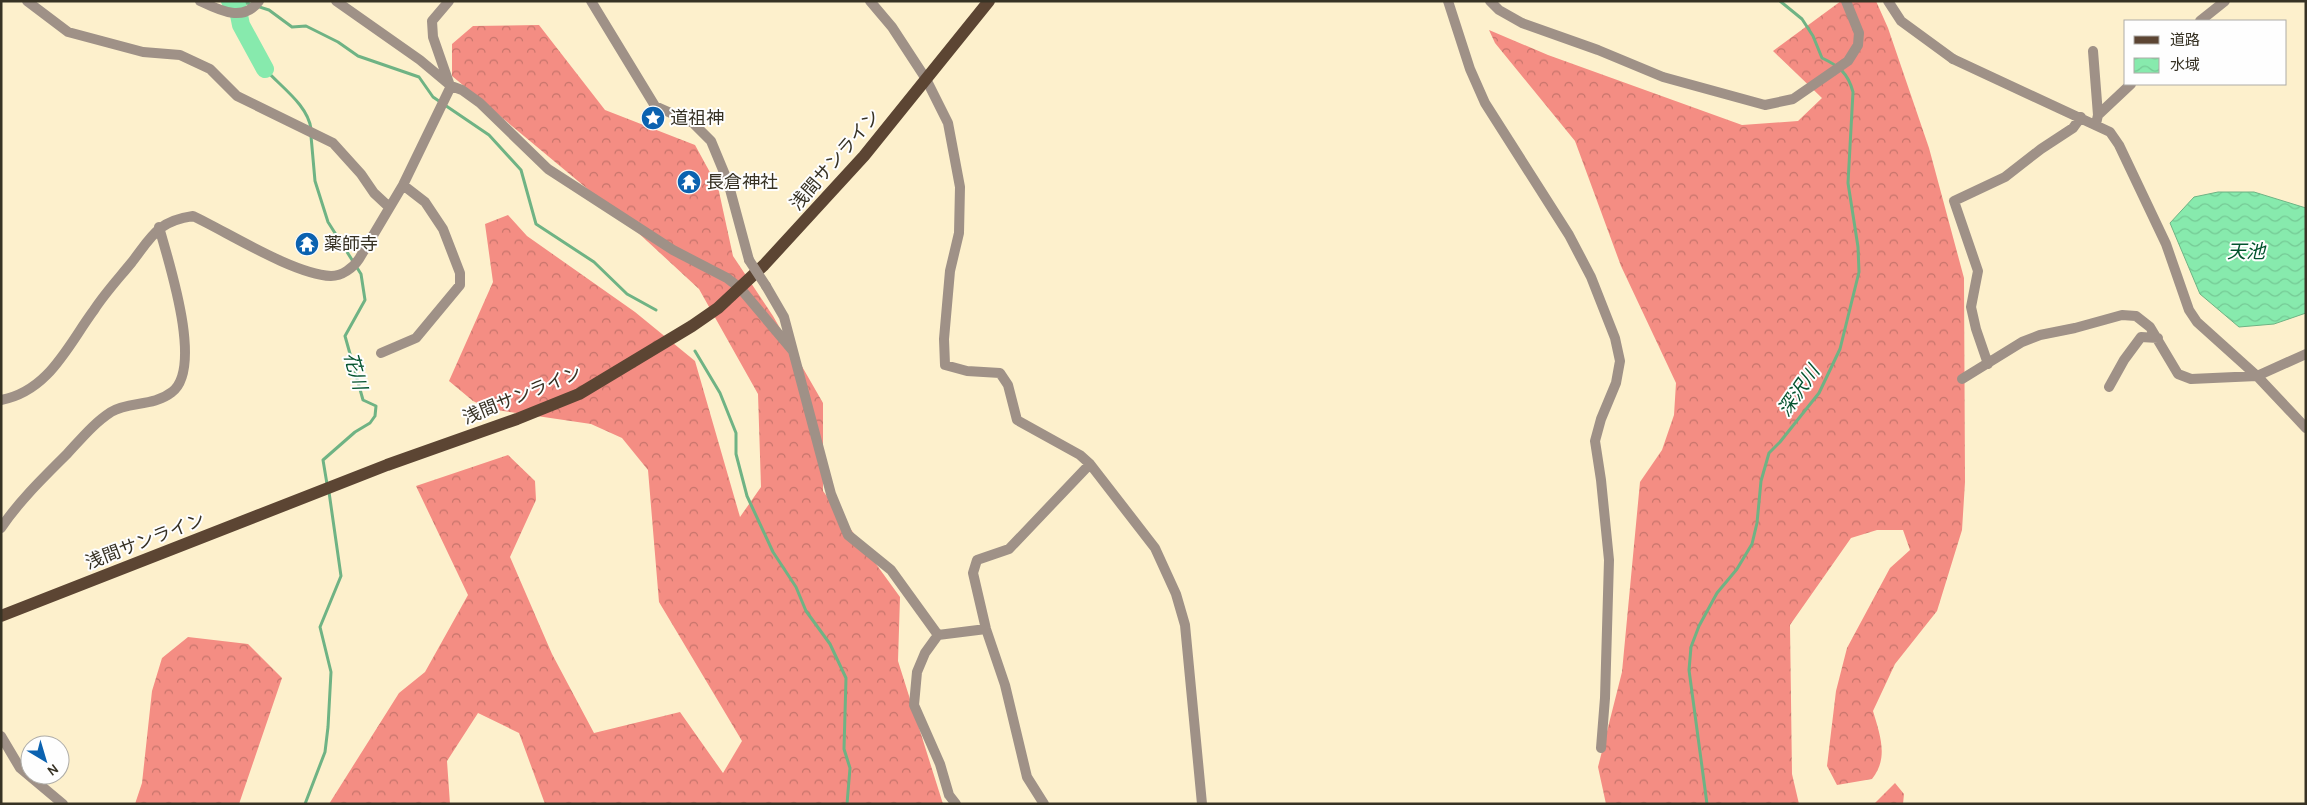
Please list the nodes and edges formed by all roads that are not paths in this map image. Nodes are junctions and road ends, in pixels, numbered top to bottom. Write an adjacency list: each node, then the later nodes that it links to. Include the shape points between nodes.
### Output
1 (28, 1): 22 (street, via 68,32 143,52 180,55 210,69 237,96 333,143 362,174 374,193)
2 (200, 1): 3 (street, via 236,14 255,7)
3 (259, 1)
4 (336, 1): 18 (street)
5 (449, 1): 18 (street, via 432,21 439,56)
6 (591, 1): 26 (street, bridge, via 655,106 693,123 711,141 728,182 749,260 784,317)
7 (870, 1): 16 (street, via 892,27)
8 (989, 1): 16 (main road, 浅間サンライン)
9 (1448, 1): 41 (street, via 1470,69 1485,103 1591,277 1615,338 1620,361 1616,383 1595,441 1609,560)
10 (1490, 1): 11 (street, via 1522,23 1663,77 1765,105 1793,99 1848,61 1860,33)
11 (1846, 1)
12 (1888, 1): 19 (street, via 1901,21 1953,59)
13 (2225, 1): 14 (street)
14 (2201, 20)
15 (2093, 51): 20 (street)
16 (926, 79): 24 (main road, 浅間サンライン, via 864,156); 35 (street, via 948,123 960,187 959,233 950,271 944,339 945,365 967,371 1000,373 1008,385 1017,420 1080,455)
17 (2130, 85): 20 (street)
18 (451, 86): 21 (street); 24 (street, via 480,103 548,170 673,250)
19 (2082, 117): 20 (street); 29 (street, via 2073,128 2005,177 1954,201 1978,271 1972,307)
20 (2097, 119): 30 (street, via 2119,145 2166,244 2189,310 2197,322)
21 (403, 185): 22 (street); 27 (street, via 424,202 443,229 460,273 460,284 416,338)
22 (389, 206): 23 (street, via 356,264 332,276 288,264 193,216 178,218)
23 (159, 227): 33 (street, via 93,310 59,363 24,392); 36 (street, via 182,312 185,355 181,382 158,401 113,411 94,426 43,478)
24 (740, 288): 26 (street); 37 (main road, 浅間サンライン, via 692,326 579,394 387,465)
25 (2158, 338): 29 (street, via 2136,316 2122,315 2040,335 2006,350); 30 (street, via 2178,374 2191,379); 32 (street, via 2141,337)
26 (793, 351): 39 (street, via 831,494 848,535 891,570)
27 (381, 353)
28 (2306, 354): 30 (street)
29 (1988, 364): 31 (street)
30 (2257, 376): 34 (street)
31 (1962, 379)
32 (2109, 387)
33 (1, 400)
34 (2306, 428)
35 (1090, 464): 38 (street, via 1009,549 977,560 973,573); 45 (street, via 1155,548 1176,594 1185,625)
36 (1, 528)
37 (1, 616)
38 (986, 629): 39 (street); 44 (street, via 1005,685 1027,777)
39 (938, 635): 43 (street, via 917,672 914,705 940,764 949,795)
40 (1, 736): 42 (street, via 20,768)
41 (1601, 748)
42 (63, 804)
43 (956, 804)
44 (1044, 804)
45 (1202, 804)

